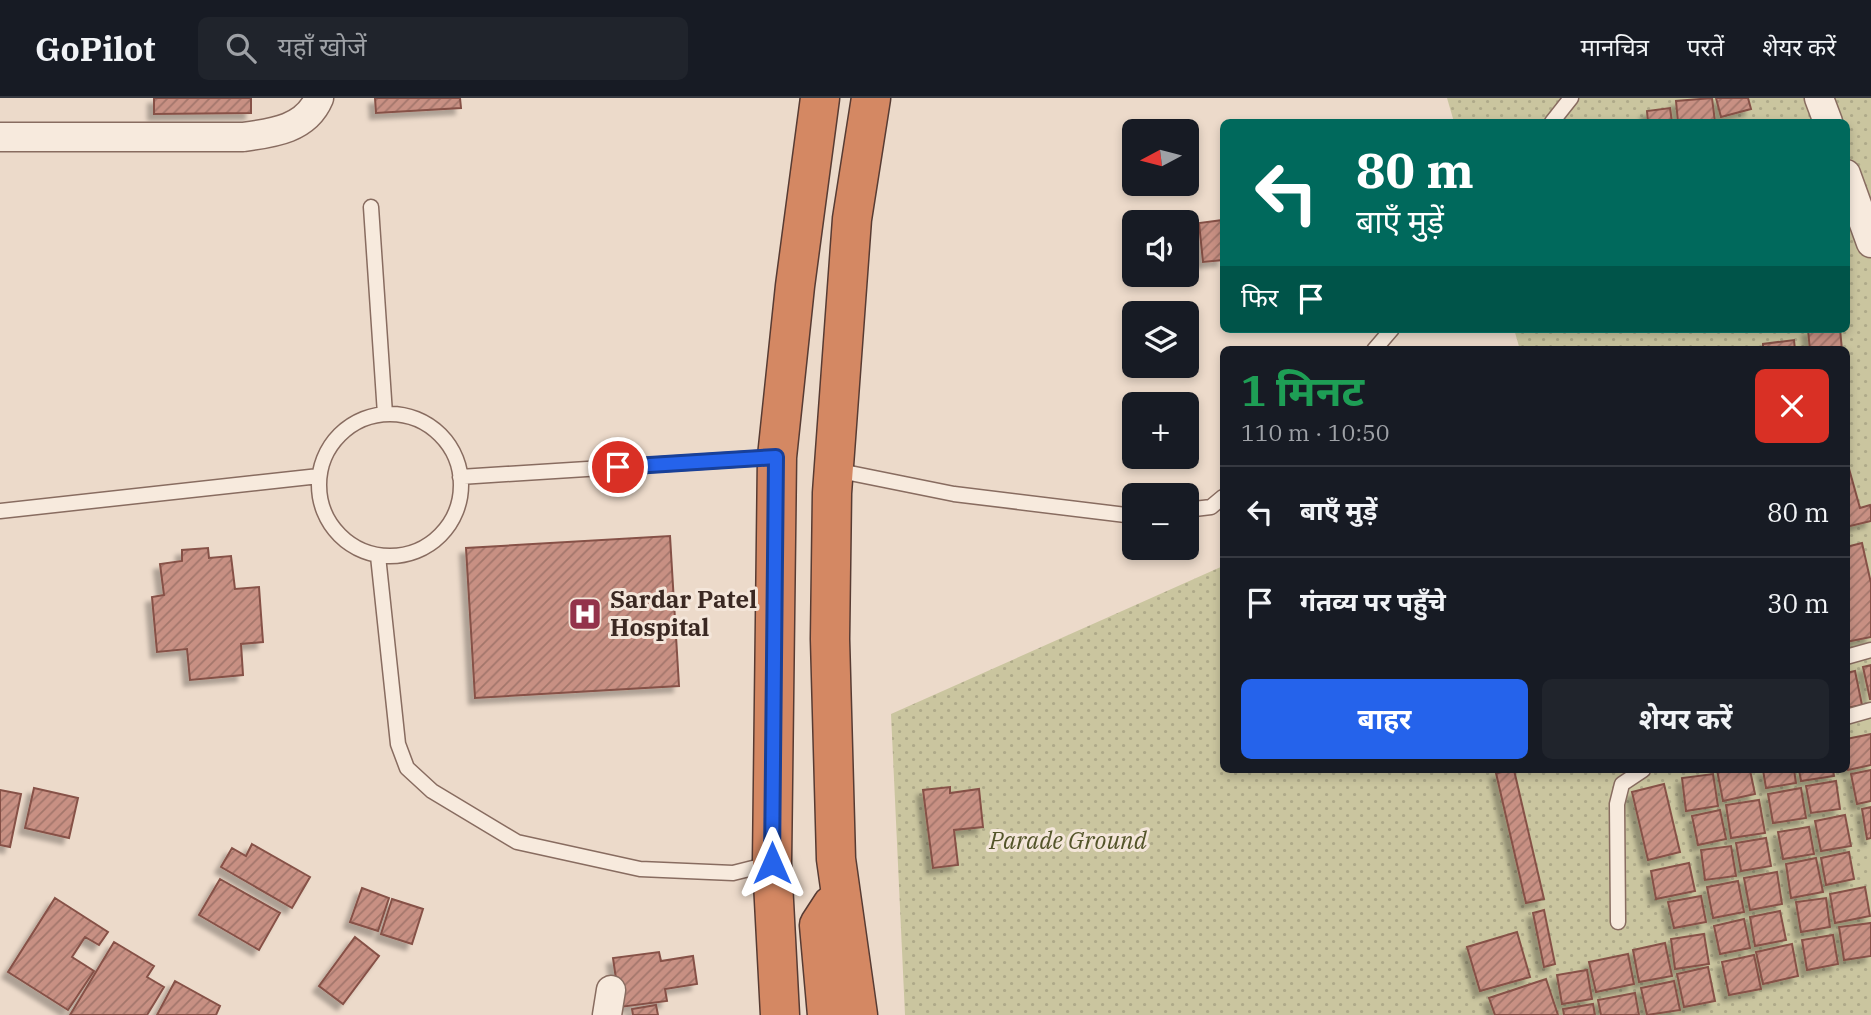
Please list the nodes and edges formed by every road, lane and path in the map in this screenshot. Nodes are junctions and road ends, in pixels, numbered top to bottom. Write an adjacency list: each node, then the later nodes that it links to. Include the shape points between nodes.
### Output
1 (319, 98): 8 (street, via 298,124 253,135)
2 (820, 98): 12 (highway)
3 (871, 98): 13 (highway, via 852,219)
4 (1571, 98): 6 (lane)
5 (1819, 98): 7 (street)
6 (1554, 119)
7 (1827, 119)
8 (0, 137)
9 (1850, 185): 11 (street)
10 (371, 206): 14 (lane)
11 (1871, 243)
12 (782, 401): 13 (highway); 15 (highway)
13 (837, 404): 16 (highway)
14 (385, 414): 17 (lane, via 357,421 339,435); 18 (lane, via 402,414 423,422 442,436)
15 (776, 457): 18 (lane); 29 (highway)
16 (833, 469): 22 (lane, via 954,494); 30 (highway, via 830,639)
17 (319, 476): 21 (lane); 23 (lane, via 319,498 327,519 340,536)
18 (460, 477): 23 (lane, via 452,520 439,537 400,556)
19 (1220, 500): 20 (lane)
20 (1199, 508)
21 (0, 511)
22 (1122, 515)
23 (378, 556): 29 (lane, via 398,744 407,768 432,791 517,842 640,869 733,873)
24 (1871, 650): 25 (lane)
25 (1850, 656)
26 (1871, 710): 27 (lane)
27 (1850, 716)
28 (1638, 773): 32 (lane, via 1622,784 1617,804)
29 (772, 863): 31 (highway)
30 (838, 876): 31 (highway); 33 (highway)
31 (795, 918): 34 (highway); 35 (highway); 36 (highway)
32 (1618, 922)
33 (856, 997)
34 (780, 1015)
35 (801, 1015)
36 (827, 1015)

